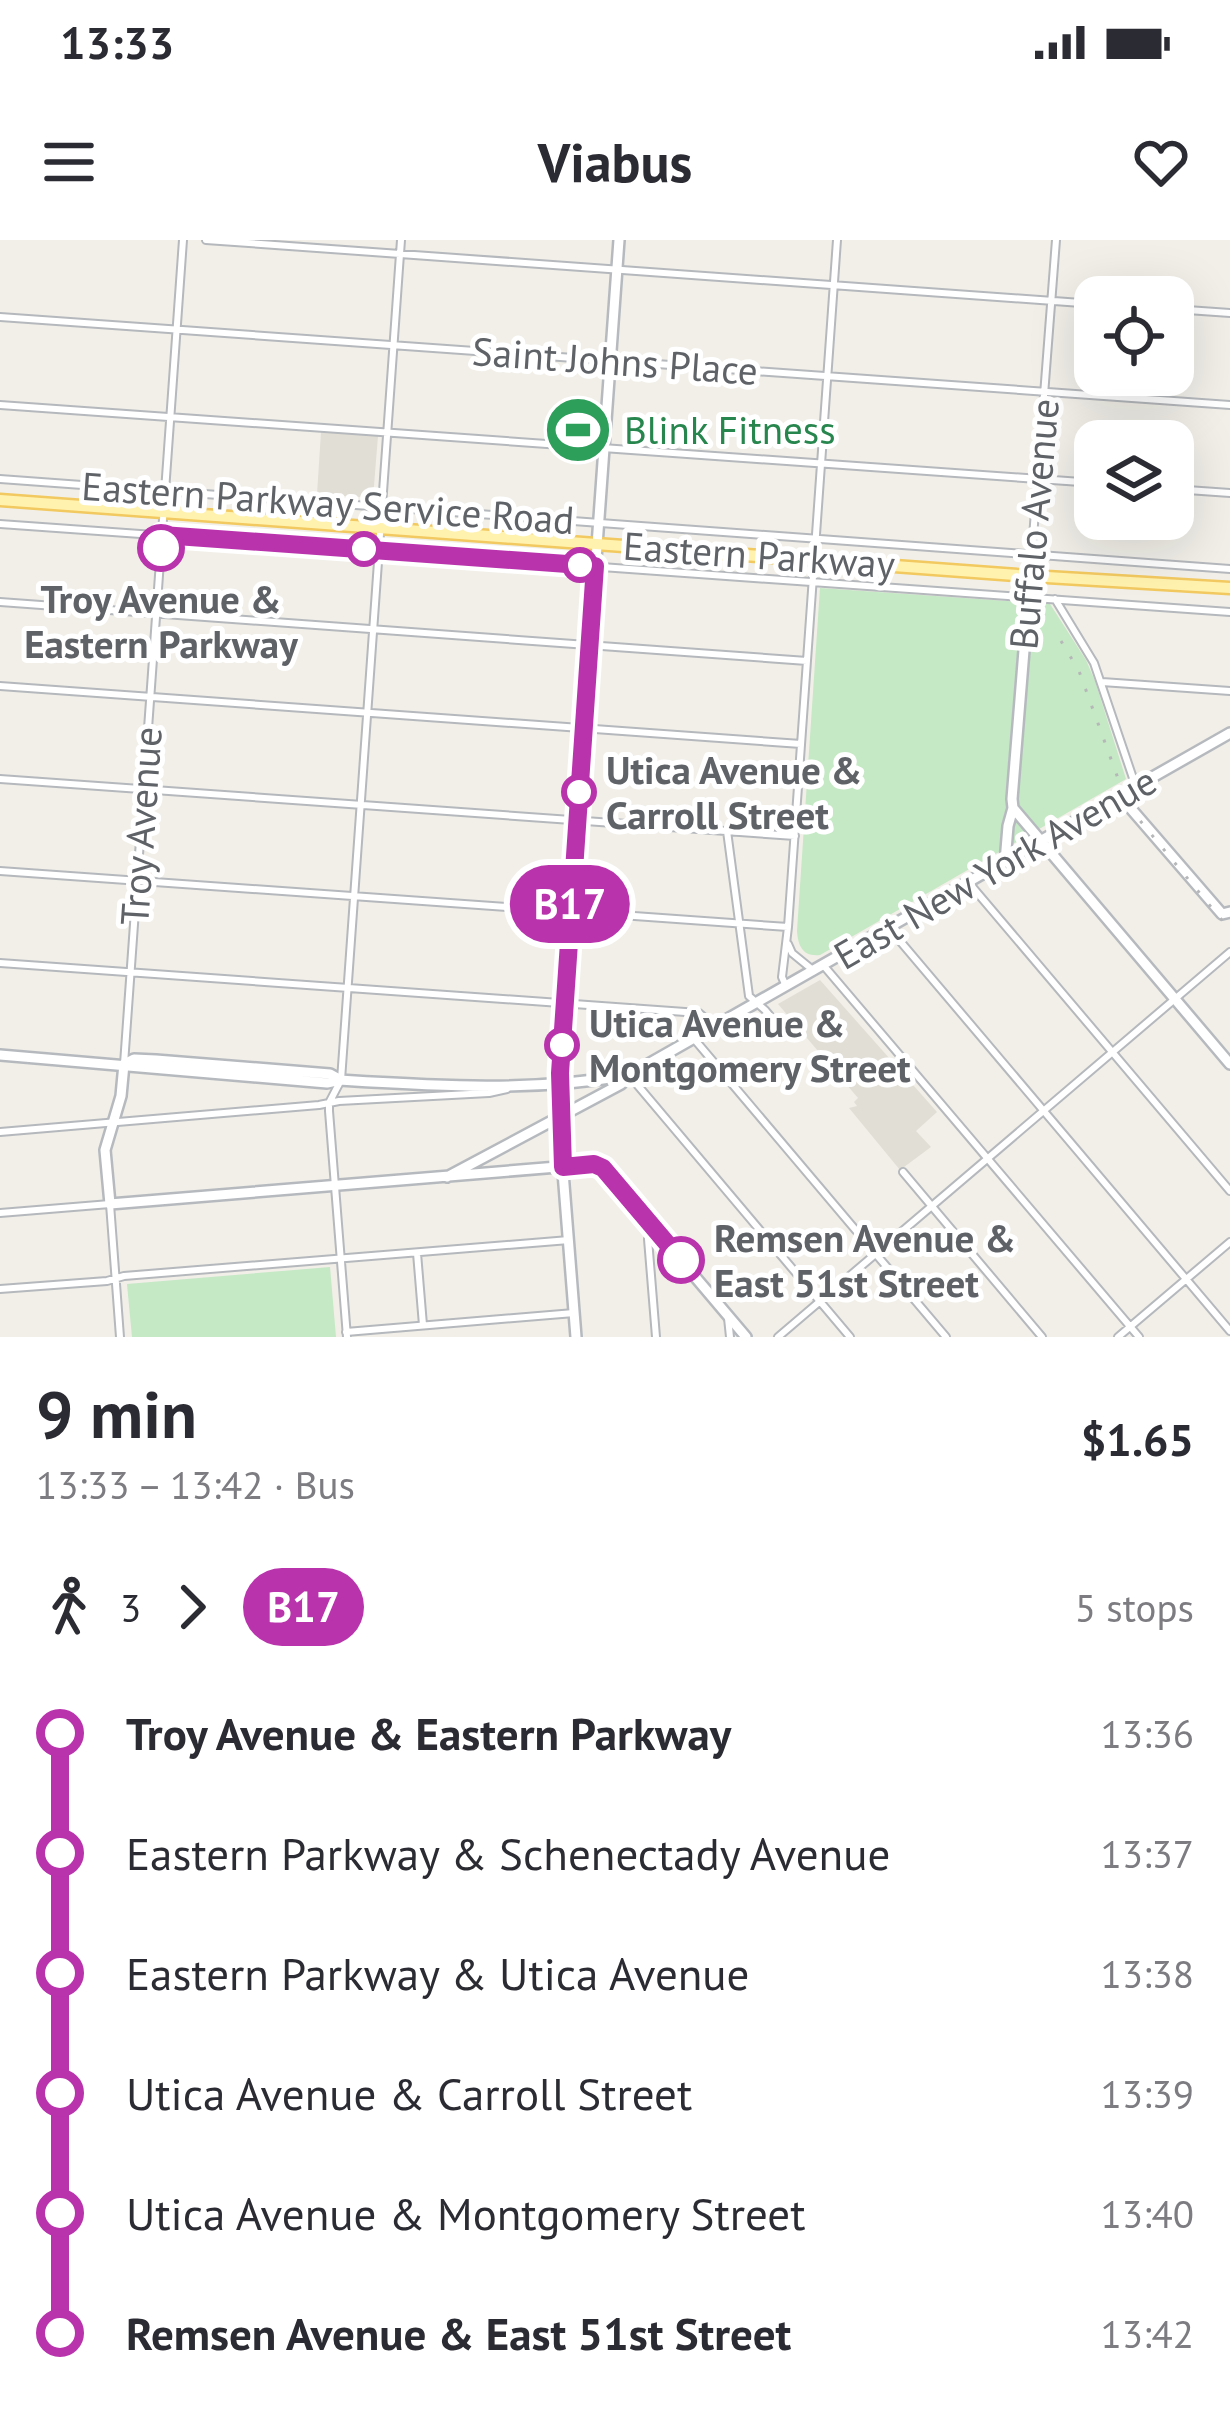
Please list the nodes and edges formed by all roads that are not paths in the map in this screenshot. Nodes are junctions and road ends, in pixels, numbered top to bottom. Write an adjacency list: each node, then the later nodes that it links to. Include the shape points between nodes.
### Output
1 (183, 240): 15 (street, Troy Avenue)
2 (206, 240): 7 (street)
3 (401, 240): 7 (street)
4 (619, 240): 8 (main road)
5 (837, 240): 9 (street)
6 (1056, 240): 10 (street, Buffalo Avenue)
7 (400, 254): 8 (street); 16 (street)
8 (617, 269): 9 (street); 17 (main road)
9 (834, 285): 10 (street); 18 (street)
10 (1051, 301): 11 (street); 19 (street, Buffalo Avenue)
11 (1074, 303)
12 (1194, 311): 13 (street)
13 (1230, 314)
14 (0, 317): 15 (street, Saint Johns Place)
15 (176, 330): 16 (street, Saint Johns Place); 22 (street, Troy Avenue)
16 (393, 345): 17 (street, Saint Johns Place); 23 (street)
17 (610, 361): 18 (street, Saint Johns Place); 24 (main road)
18 (828, 377): 19 (street, Saint Johns Place); 25 (street)
19 (1045, 392): 21 (street, Saint Johns Place); 27 (street, Buffalo Avenue)
20 (0, 404): 22 (street)
21 (1230, 405)
22 (170, 417): 23 (street); 30 (street, Troy Avenue)
23 (387, 432): 24 (street); 33 (street)
24 (604, 448): 25 (street); 35 (main road)
25 (821, 464): 27 (street); 39 (street)
26 (0, 479): 30 (street, Eastern Parkway Service Road)
27 (1039, 479): 28 (street); 42 (street, Buffalo Avenue)
28 (1074, 482)
29 (1194, 490): 31 (street)
30 (165, 491): 33 (street, Eastern Parkway Service Road); 34 (street, Troy Avenue)
31 (1230, 493)
32 (0, 500): 34 (main road, Eastern Parkway)
33 (382, 507): 35 (street, Eastern Parkway Service Road); 37 (street)
34 (164, 512): 37 (main road, Eastern Parkway); 38 (street, Troy Avenue)
35 (598, 523): 39 (street, Eastern Parkway Service Road); 40 (main road)
36 (0, 524): 38 (street, Eastern Parkway Service Road)
37 (380, 527): 40 (main road, Eastern Parkway); 41 (street)
38 (162, 535): 41 (street, Eastern Parkway Service Road); 53 (street, Troy Avenue)
39 (816, 538): 42 (street, Eastern Parkway Service Road); 43 (street)
40 (597, 543): 43 (main road, Eastern Parkway); 44 (main road)
41 (379, 550): 44 (street, Eastern Parkway Service Road); 54 (street)
42 (1032, 554): 45 (street, Eastern Parkway Service Road); 46 (street, Buffalo Avenue)
43 (814, 559): 46 (main road, Eastern Parkway); 47 (street)
44 (595, 566): 47 (street, Eastern Parkway Service Road); 55 (main road)
45 (1230, 568)
46 (1030, 576): 48 (main road, Eastern Parkway); 49 (main road, Buffalo Avenue)
47 (813, 582): 49 (street, Eastern Parkway Service Road); 56 (street)
48 (1230, 588)
49 (1028, 597): 50 (street, Eastern Parkway Service Road); 70 (main road, Buffalo Avenue)
50 (1054, 599): 52 (street, Eastern Parkway Service Road); 57 (street)
51 (0, 602): 53 (street)
52 (1230, 612)
53 (156, 614): 54 (street); 60 (street, Troy Avenue)
54 (373, 629): 55 (street); 61 (street)
55 (590, 645): 56 (street); 62 (main road)
56 (807, 661): 64 (street)
57 (1102, 682): 59 (street); 66 (street)
58 (0, 686): 60 (street)
59 (1230, 691)
60 (150, 697): 61 (street); 67 (street, Troy Avenue)
61 (367, 712): 62 (street); 69 (street)
62 (584, 728): 64 (street); 71 (main road)
63 (1230, 733): 66 (main road, East New York Avenue)
64 (801, 744): 73 (street)
65 (0, 778): 67 (street)
66 (1136, 787): 68 (main road, East New York Avenue)
67 (144, 789): 69 (street); 77 (street, Troy Avenue)
68 (1120, 796): 74 (main road, East New York Avenue); 81 (main road)
69 (361, 804): 71 (street); 79 (street)
70 (1013, 808): 74 (main road); 75 (main road, Buffalo Avenue)
71 (577, 820): 72 (street); 80 (main road)
72 (728, 831): 73 (street); 82 (street)
73 (795, 836): 84 (street)
74 (1041, 842): 75 (main road, East New York Avenue); 93 (main road)
75 (1005, 862): 78 (main road, East New York Avenue)
76 (0, 871): 77 (street)
77 (138, 880): 79 (street); 90 (street, Troy Avenue)
78 (969, 883): 85 (main road, East New York Avenue); 99 (street)
79 (354, 897): 80 (street); 92 (street)
80 (570, 912): 82 (street); 94 (main road)
81 (1226, 913): 83 (street)
82 (740, 924): 84 (street); 95 (street, via 749,996)
83 (1230, 924)
84 (788, 927): 86 (street)
85 (890, 928): 89 (main road, East New York Avenue); 108 (street)
86 (787, 942): 89 (street); 91 (street)
87 (1230, 952): 93 (street)
88 (0, 963): 90 (street)
89 (819, 968): 91 (main road, East New York Avenue); 112 (street)
90 (130, 972): 92 (street); 101 (street, Troy Avenue)
91 (787, 987): 95 (main road, East New York Avenue)
92 (348, 988): 94 (street); 104 (street)
93 (1175, 1000): 99 (street); 102 (main road)
94 (565, 1003): 96 (street, via 699,1013); 105 (main road)
95 (758, 1004): 96 (main road, East New York Avenue); 97 (street)
96 (715, 1028): 98 (main road, East New York Avenue)
97 (781, 1029)
98 (695, 1040): 103 (main road, East New York Avenue); 125 (street)
99 (1112, 1053): 108 (street); 117 (street)
100 (0, 1055): 101 (main road)
101 (124, 1064): 104 (main road); 110 (main road, Troy Avenue)
102 (1230, 1064)
103 (629, 1075): 105 (main road); 109 (main road, East New York Avenue); 130 (street)
104 (341, 1079): 106 (main road); 107 (street)
105 (559, 1084): 106 (main road); 109 (main road)
106 (511, 1087): 107 (street)
107 (329, 1103): 110 (street); 116 (street)
108 (1044, 1111): 112 (street); 128 (street)
109 (560, 1116): 113 (main road); 115 (main road, East New York Avenue)
110 (111, 1123): 111 (street); 118 (main road, Troy Avenue)
111 (0, 1132)
112 (988, 1159): 119 (street); 134 (street)
113 (563, 1167): 115 (main road, East New York Avenue); 121 (main road, East New York Avenue, via 599,1166); 122 (main road)
114 (903, 1172): 119 (street)
115 (447, 1177): 116 (main road, East New York Avenue)
116 (335, 1185): 118 (main road, East New York Avenue); 126 (street)
117 (1230, 1191)
118 (110, 1204): 120 (street, East New York Avenue); 127 (street, Troy Avenue)
119 (932, 1206): 125 (street); 145 (street)
120 (0, 1213)
121 (655, 1229): 132 (main road); 139 (street, via 648,1239)
122 (568, 1240): 124 (street); 131 (main road)
123 (1230, 1242): 128 (street)
124 (417, 1252): 126 (street); 133 (street)
125 (876, 1254): 130 (street); 144 (street)
126 (341, 1259): 127 (street); 136 (street)
127 (116, 1279): 129 (street); 137 (street, Troy Avenue)
128 (1186, 1279): 134 (street); 135 (street)
129 (0, 1289)
130 (820, 1301): 142 (street); 143 (street)
131 (574, 1313): 133 (street); 138 (main road)
132 (728, 1315): 140 (street); 141 (main road)
133 (423, 1325): 136 (street)
134 (1130, 1327): 146 (street); 147 (street)
135 (1230, 1331)
136 (347, 1335)
137 (120, 1337)
138 (576, 1337)
139 (656, 1337)
140 (730, 1337)
141 (746, 1337)
142 (778, 1337)
143 (850, 1337)
144 (946, 1337)
145 (1042, 1337)
146 (1118, 1337)
147 (1139, 1337)

